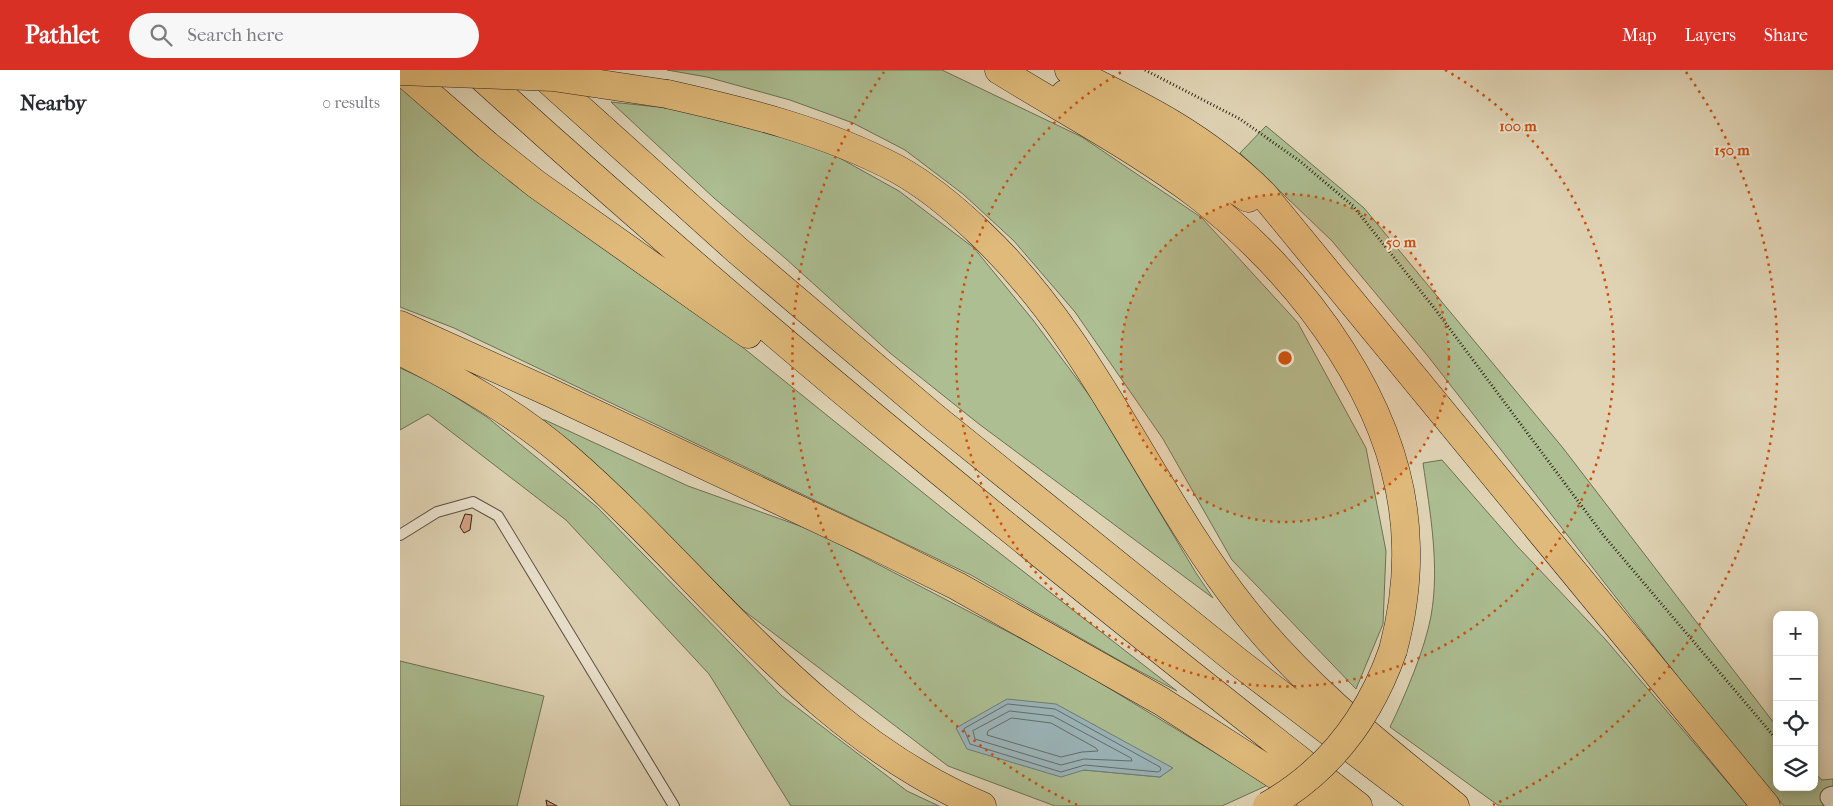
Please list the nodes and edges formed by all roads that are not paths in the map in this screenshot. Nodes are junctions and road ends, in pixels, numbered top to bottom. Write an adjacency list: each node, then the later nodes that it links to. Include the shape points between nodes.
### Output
1 (401, 70): 11 (highway, via 536,184 722,314 910,464 1033,557); 20 (highway, bridge, via 553,77 667,94 783,122 848,146 918,182 972,225 1030,286 1068,335 1201,548 1256,625 1333,704)
2 (474, 70): 11 (highway, via 766,327)
3 (537, 70): 19 (highway, via 736,250 921,406 1238,662)
4 (998, 70): 16 (highway, bridge, via 1162,170 1200,198 1275,264 1326,327 1364,390 1377,421 1397,481 1404,525 1406,554 1402,610 1393,650 1381,684 1353,730 1304,781)
5 (1012, 70): 7 (highway, via 1104,111 1195,162)
6 (1069, 70): 7 (highway, via 1147,109 1213,150 1263,194)
7 (1287, 225): 21 (highway, via 1374,326)
8 (400, 325): 17 (highway, via 569,401 957,586 1161,701)
9 (400, 351): 15 (highway, via 477,391 545,439 594,481 822,704 912,771)
10 (400, 535): 14 (lane, via 437,512 473,502 498,516)
11 (1104, 604): 18 (highway)
12 (1833, 796): 13 (street, via 1830,797)
13 (1833, 801)
14 (674, 806)
15 (982, 806)
16 (1267, 806)
17 (1324, 806)
18 (1358, 806)
19 (1427, 806)
20 (1455, 806)
21 (1766, 806)

